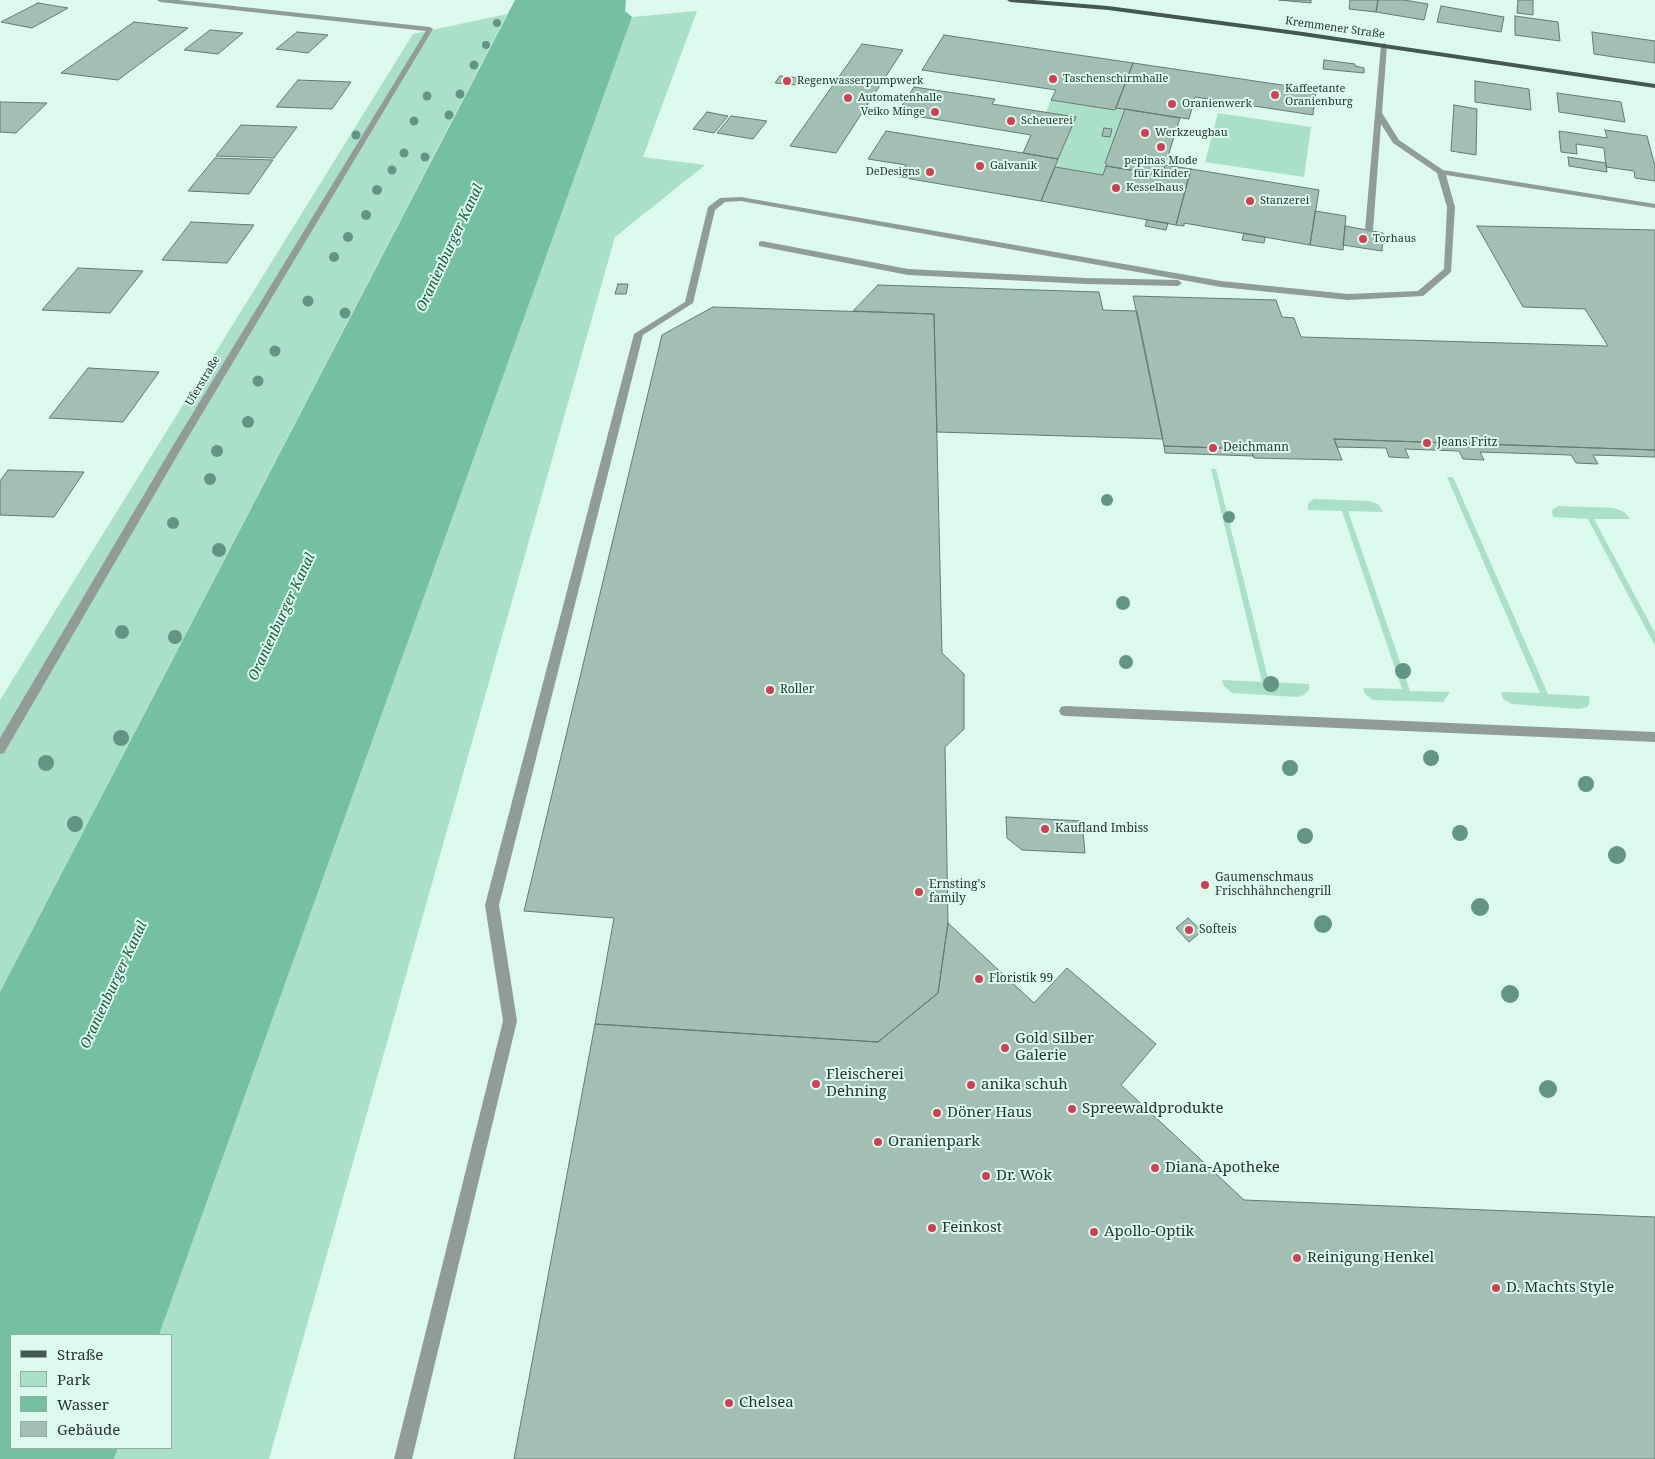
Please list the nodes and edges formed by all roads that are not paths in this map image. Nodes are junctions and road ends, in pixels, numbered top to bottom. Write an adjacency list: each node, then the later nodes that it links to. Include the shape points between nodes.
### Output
1 (160, 0): 13 (street, Uferstraße, via 430,29 181,441)
2 (1010, 0): 3 (main road, Kremmener Straße, via 1108,8)
3 (1384, 45): 4 (main road, Kremmener Straße); 5 (street)
4 (1655, 86)
5 (1379, 114): 6 (street, via 1396,141); 8 (street)
6 (1441, 172): 7 (street); 10 (street, via 1450,206 1448,270 1420,294 1348,297)
7 (1655, 206)
8 (1369, 230)
9 (762, 244): 10 (street, via 908,272)
10 (1221, 284): 14 (street, via 741,199 724,200 711,209 689,303 639,334 492,905 510,1021)
11 (1065, 711): 12 (street)
12 (1655, 737)
13 (0, 749)
14 (403, 1459)

